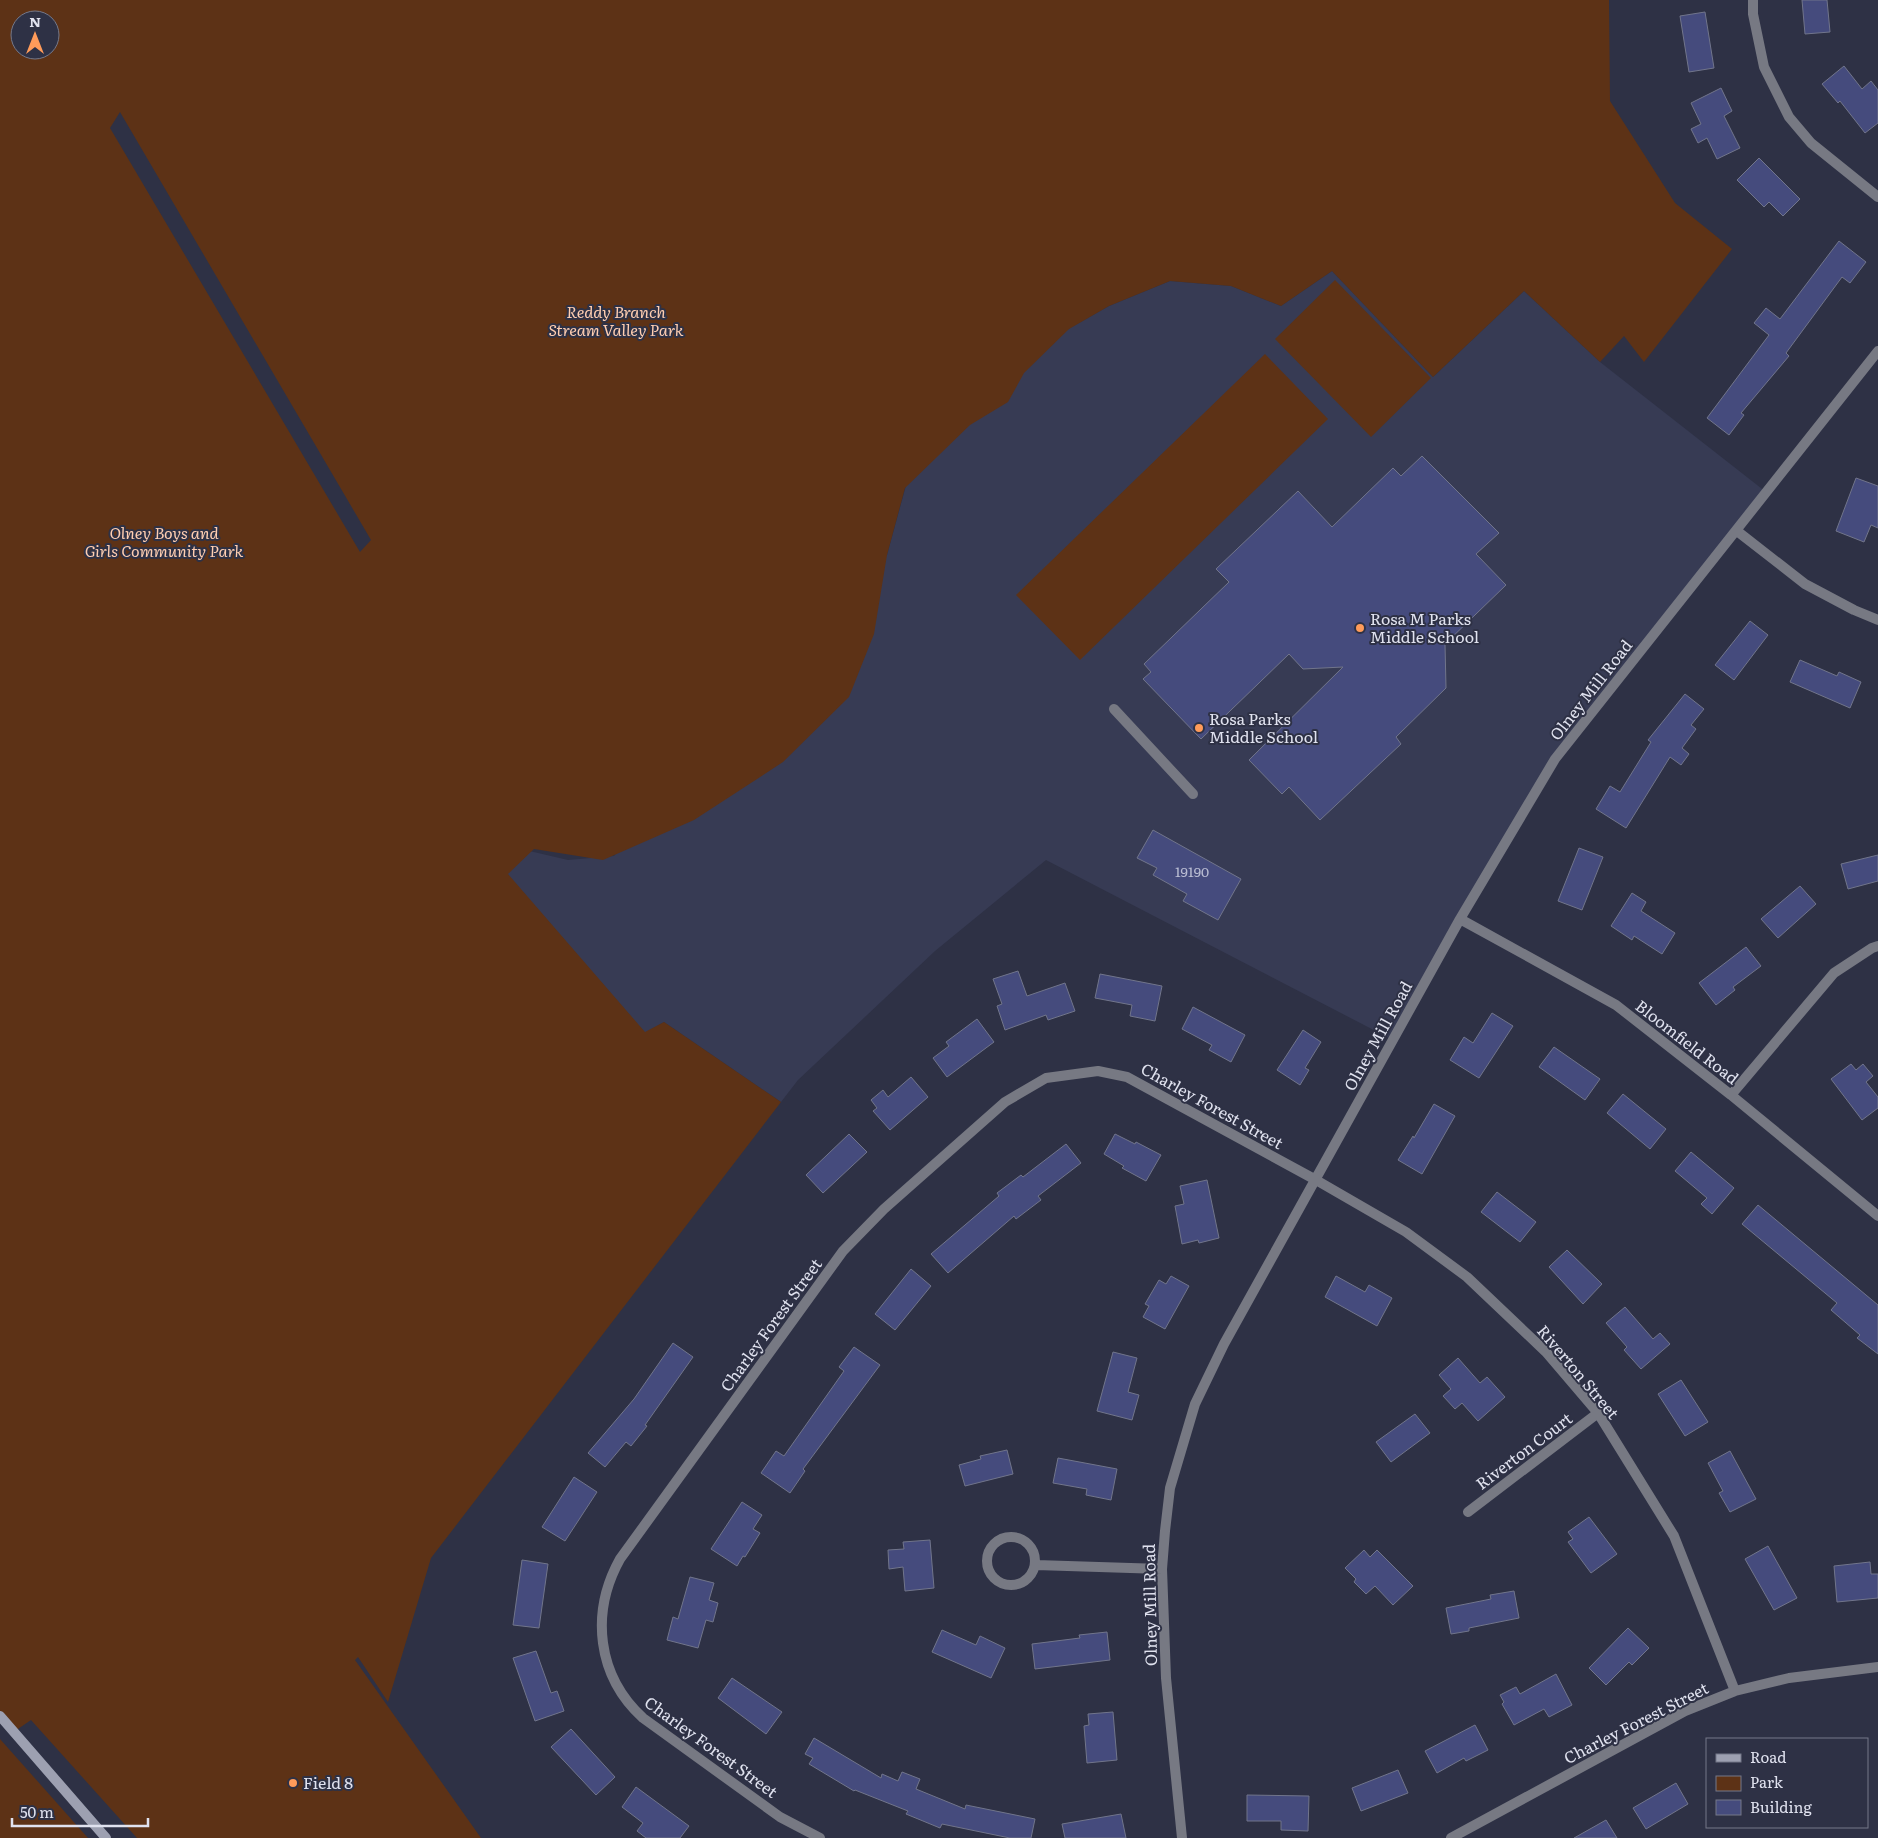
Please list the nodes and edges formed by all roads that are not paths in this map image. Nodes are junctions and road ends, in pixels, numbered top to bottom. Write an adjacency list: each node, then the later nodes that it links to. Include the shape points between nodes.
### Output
1 (1752, 0): 2 (street, via 1764,67 1789,117 1810,144)
2 (1878, 197)
3 (1878, 351): 4 (street, Olney Mill Road)
4 (1737, 531): 5 (street, via 1805,584); 8 (street, Olney Mill Road, via 1555,759)
5 (1878, 620)
6 (1114, 709): 7 (street)
7 (1193, 794)
8 (1460, 919): 10 (street, Bloomfield Road, via 1616,1006); 11 (street, Olney Mill Road)
9 (1878, 946): 10 (street, via 1834,973)
10 (1731, 1095): 12 (street, Bloomfield Road)
11 (1316, 1180): 13 (street, Riverton Street, via 1406,1232 1467,1277 1546,1352); 16 (street, Olney Mill Road, via 1224,1344 1195,1404 1170,1488); 21 (street, Charley Forest Street, via 1127,1077 1098,1071 1046,1078 1005,1102 884,1209 843,1251 620,1558 608,1582 602,1618 603,1647 608,1664 630,1706 780,1817)
12 (1878, 1216)
13 (1598, 1413): 14 (street, Riverton Court); 18 (street, Riverton Street, via 1674,1536)
14 (1468, 1512)
15 (1036, 1565): 15 (street, via 1033,1549 1021,1538 1005,1537 988,1553 988,1569 992,1576 1006,1585 1028,1579); 16 (street)
16 (1162, 1569): 22 (street, Olney Mill Road, via 1166,1678)
17 (1878, 1666): 18 (street, Charley Forest Street, via 1789,1678)
18 (1735, 1691): 23 (street, Charley Forest Street, via 1685,1712)
19 (0, 1716): 20 (main road)
20 (106, 1838)
21 (820, 1838)
22 (1182, 1838)
23 (1451, 1838)

